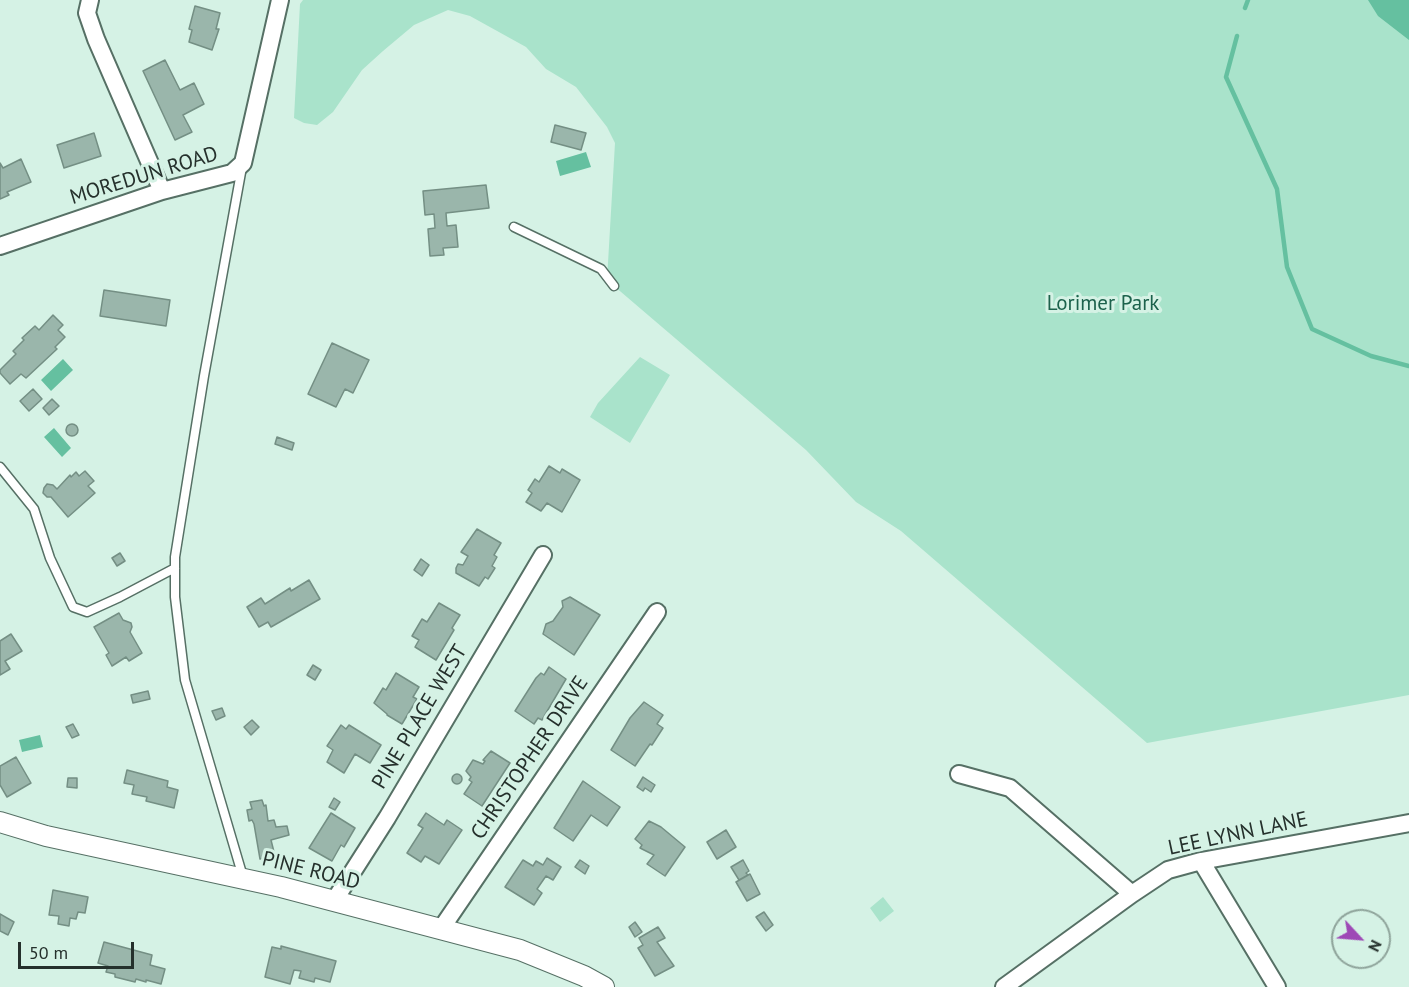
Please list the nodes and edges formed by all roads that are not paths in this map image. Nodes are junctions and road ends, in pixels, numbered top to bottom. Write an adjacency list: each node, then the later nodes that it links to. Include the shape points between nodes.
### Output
1 (90, 0): 4 (street, via 87,13 96,39)
2 (280, 0): 3 (street, MOREDUN ROAD)
3 (243, 164): 4 (street, MOREDUN ROAD, via 232,173); 10 (lane, via 204,376)
4 (162, 192): 6 (street, MOREDUN ROAD)
5 (514, 227): 7 (lane, via 601,269)
6 (0, 246)
7 (614, 286)
8 (0, 467): 10 (lane, via 34,509 50,558 73,607 87,612)
9 (543, 555): 18 (street, PINE PLACE WEST)
10 (175, 568): 16 (lane, via 185,680)
11 (657, 612): 19 (street, CHRISTOPHER DRIVE)
12 (958, 774): 17 (street, via 1010,788)
13 (0, 822): 16 (street, PINE ROAD, via 46,836)
14 (1409, 823): 15 (street, LEE LYNN LANE)
15 (1201, 861): 17 (street, LEE LYNN LANE, via 1168,870); 22 (street)
16 (243, 878): 18 (street, PINE ROAD)
17 (1132, 894): 21 (street, LEE LYNN LANE)
18 (334, 901): 19 (street, PINE ROAD)
19 (441, 929): 20 (street, PINE ROAD, via 520,950)
20 (604, 987)
21 (1004, 987)
22 (1277, 987)

